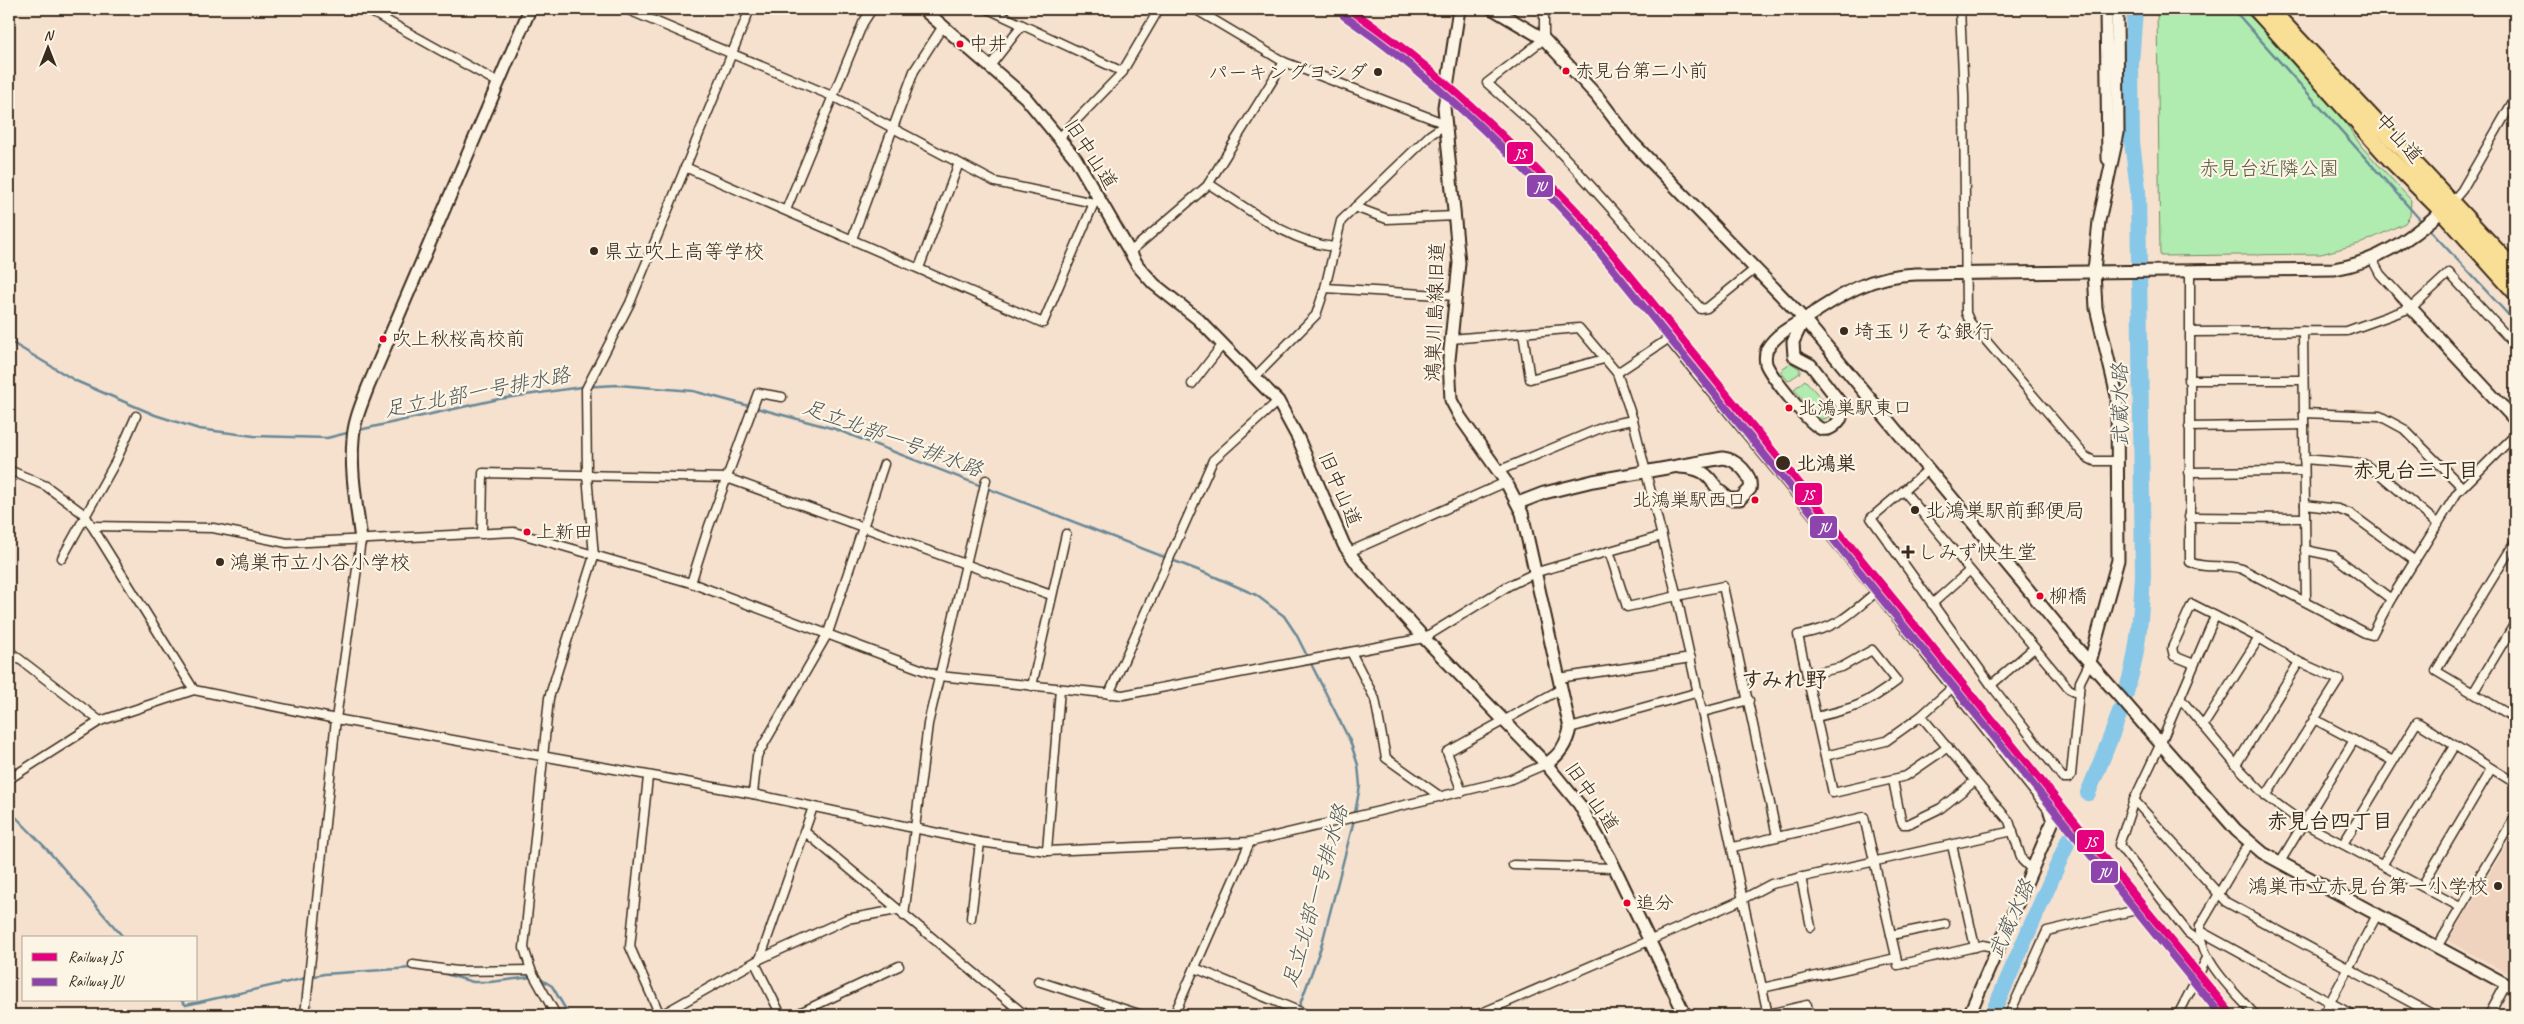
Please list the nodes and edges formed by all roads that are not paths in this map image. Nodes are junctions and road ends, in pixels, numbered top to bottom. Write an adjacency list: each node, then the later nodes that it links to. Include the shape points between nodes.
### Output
1 (366, 9): 25 (street)
2 (530, 9): 25 (street)
3 (626, 9): 21 (street)
4 (750, 9): 21 (street)
5 (872, 9): 26 (street)
6 (924, 9): 19 (street, 旧中山道)
7 (988, 9): 18 (street)
8 (1159, 9): 24 (street)
9 (1194, 9): 22 (street)
10 (1459, 9): 28 (street, 鴻巣川島線旧道, via 1445,99)
11 (1493, 9): 20 (street)
12 (1544, 9): 20 (street)
13 (1960, 9): 49 (street)
14 (2106, 9): 33 (street)
15 (2117, 9): 33 (street, via 2118,133)
16 (2256, 9): 36 (highway, 中山道, via 2390,159)
17 (2270, 9): 36 (highway, 中山道)
18 (1022, 25): 23 (street); 24 (street)
19 (943, 26): 23 (street, 旧中山道); 29 (street, via 914,71)
20 (1544, 39): 45 (street, via 1597,96 1631,141); 45 (street, via 1487,83 1573,166 1701,309 1707,308)
21 (730, 54): 26 (street); 32 (street)
22 (1284, 62): 28 (street); 34 (street)
23 (990, 66): 30 (street, 旧中山道, via 1025,97)
24 (1123, 72): 30 (street)
25 (499, 83): 103 (street, via 358,417 353,438)
26 (832, 96): 29 (street); 38 (street)
27 (2515, 98): 36 (street, via 2462,190)
28 (1446, 124): 37 (street); 39 (street, 鴻巣川島線旧道)
29 (892, 128): 31 (street); 40 (street)
30 (1060, 137): 35 (street, 旧中山道, via 1076,159)
31 (959, 163): 35 (street, via 995,182); 44 (street)
32 (685, 167): 38 (street); 86 (street, via 630,303 586,389)
33 (2108, 171): 48 (street, via 2095,242)
34 (1209, 184): 41 (street, via 1262,218 1314,245); 42 (street)
35 (1096, 201): 42 (street, 旧中山道); 44 (street, via 1043,323)
36 (2447, 206): 43 (street, via 2409,239); 47 (highway, 中山道); 51 (highway, 中山道)
37 (1355, 207): 39 (street, via 1387,219); 41 (street, via 1341,221)
38 (786, 210): 40 (street)
39 (1456, 216): 52 (street, 鴻巣川島線旧道, via 1459,263)
40 (852, 238): 44 (street)
41 (1334, 247): 50 (street)
42 (1130, 252): 59 (street, 旧中山道, via 1154,284)
43 (2372, 259): 46 (street, via 2334,269); 53 (street, via 2380,274)
44 (919, 268)
45 (1755, 269): 54 (street)
46 (2190, 270): 48 (street); 56 (street)
47 (2515, 270)
48 (2098, 271): 49 (street); 77 (street, via 2096,308 2117,396)
49 (1966, 273): 54 (street, via 1904,274 1874,280 1848,291); 77 (street, via 1966,313 1970,322 2086,458)
50 (1325, 288): 52 (street); 63 (street, via 1316,315)
51 (2515, 292)
52 (1456, 296): 58 (street, 鴻巣川島線旧道)
53 (2411, 308): 55 (street, via 2347,331); 60 (street, via 2449,273); 72 (street)
54 (1804, 319): 54 (street, via 1793,342 1794,356 1811,365 1842,405 1841,418 1829,429 1813,425 1773,375 1766,360 1770,344); 80 (street)
55 (2303, 331): 56 (street); 65 (street)
56 (2191, 332): 64 (street)
57 (1523, 333): 58 (street); 61 (street, via 1579,328); 61 (street, via 1530,379)
58 (1451, 339): 82 (street, 鴻巣川島線旧道, via 1451,400)
59 (1223, 344): 63 (street, 旧中山道); 66 (street)
60 (2515, 345)
61 (1604, 359): 62 (street)
62 (1617, 373): 71 (street); 115 (street, via 1668,339)
63 (1256, 376): 68 (street, 旧中山道)
64 (2188, 380): 65 (street); 73 (street)
65 (2303, 380): 69 (street)
66 (1192, 384)
67 (782, 397): 87 (street, via 758,393)
68 (1278, 401): 107 (street, 旧中山道); 143 (street, via 1212,460)
69 (2304, 413): 74 (street); 90 (street, via 2380,416 2404,429)
70 (136, 416): 94 (street, via 116,461)
71 (1632, 420): 82 (street, via 1608,425); 84 (street)
72 (2515, 420)
73 (2189, 426): 74 (street); 85 (street)
74 (2304, 426): 76 (street)
75 (2515, 435): 90 (street)
76 (2304, 460): 83 (street); 97 (street, via 2364,464)
77 (2117, 461): 131 (street, via 2118,560)
78 (884, 464): 99 (street)
79 (1679, 467): 79 (street, via 1727,458 1737,463 1749,478 1750,489 1740,499 1730,499 1704,472 1697,468); 84 (street)
80 (1929, 469): 91 (street); 131 (street)
81 (9, 470): 94 (street, via 46,486)
82 (1498, 471): 89 (street, 鴻巣川島線旧道)
83 (2304, 471): 85 (street); 93 (street)
84 (1645, 472): 92 (street, via 1569,486); 102 (street)
85 (2189, 472): 95 (street)
86 (587, 475): 87 (street); 100 (street, via 483,473); 108 (street)
87 (727, 478): 99 (street); 114 (street)
88 (986, 481): 111 (street)
89 (1506, 482): 92 (street, 鴻巣川島線旧道); 107 (street)
90 (2462, 487): 97 (street)
91 (1904, 491): 112 (street); 120 (street, via 1871,518)
92 (1518, 503): 113 (street, 鴻巣川島線旧道)
93 (2304, 505): 96 (street); 110 (street, via 2351,514)
94 (85, 515): 98 (street); 109 (street)
95 (2189, 517): 96 (street); 119 (street, via 2190,562 2198,566 2242,569)
96 (2305, 518): 105 (street)
97 (2438, 524): 110 (street)
98 (92, 526): 103 (street, via 213,528 287,543); 140 (street)
99 (864, 528): 111 (street); 123 (street)
100 (482, 534): 103 (street); 108 (street, via 514,532)
101 (1066, 534): 116 (street)
102 (1662, 536): 106 (street); 117 (street)
103 (361, 540): 151 (street)
104 (2515, 542): 142 (street, via 2436,671)
105 (2305, 550): 118 (street, via 2334,556); 119 (street)
106 (1609, 551): 113 (street); 117 (street, via 1627,607)
107 (1349, 552): 124 (street, 旧中山道)
108 (594, 556): 114 (street); 162 (street, via 551,690)
109 (62, 558)
110 (2415, 561): 118 (street)
111 (965, 565): 116 (street); 134 (street)
112 (1969, 571): 120 (street); 126 (street)
113 (1536, 572): 124 (street); 135 (street, 鴻巣川島線旧道)
114 (691, 583): 123 (street)
115 (1876, 592): 133 (street, via 1840,622 1822,631 1798,635); 138 (street)
116 (1051, 595): 137 (street)
117 (1677, 597): 129 (street); 146 (street, via 1723,586)
118 (2391, 599): 119 (street, via 2372,635)
119 (2306, 601)
120 (1932, 604): 136 (street)
121 (2215, 616): 125 (street); 132 (street); 132 (street, via 2192,604 2172,648 2174,656)
122 (2515, 623): 142 (street)
123 (828, 633): 134 (street); 173 (street, via 757,756)
124 (1424, 638): 128 (street); 153 (street, 旧中山道)
125 (2259, 638): 130 (street); 155 (street)
126 (2034, 648): 136 (street); 144 (street, via 2069,689)
127 (9, 650): 154 (street)
128 (1351, 652): 143 (street, via 1124,695); 175 (street, via 1375,699 1386,758)
129 (1691, 658): 135 (street); 141 (street)
130 (2299, 662): 152 (street, via 2339,680); 165 (street)
131 (2092, 664): 144 (street, via 2080,682); 158 (street)
132 (2194, 664): 145 (street)
133 (1807, 675): 150 (street); 150 (street, via 1842,667 1872,650 1897,681 1865,704)
134 (939, 676): 137 (street); 181 (street, via 928,724)
135 (1560, 683): 153 (street); 156 (street, 鴻巣川島線旧道)
136 (1991, 685): 144 (street, via 2064,778 2071,775)
137 (1032, 686): 139 (street)
138 (1953, 687): 149 (street); 178 (street)
139 (1060, 689): 143 (street); 191 (street)
140 (194, 690): 151 (street); 154 (street)
141 (1699, 692): 147 (street); 156 (street)
142 (2473, 693): 148 (street)
143 (1109, 694)
144 (2079, 694)
145 (2180, 698): 155 (street); 158 (street)
146 (1748, 700): 147 (street); 184 (street)
147 (1703, 712): 190 (street)
148 (2514, 714)
149 (1921, 716): 160 (street); 161 (street, via 1881,744)
150 (1816, 717): 161 (street)
151 (336, 719): 162 (street); 229 (street)
152 (2314, 719): 157 (street); 174 (street)
153 (1502, 720): 164 (street, 旧中山道); 172 (street, via 1447,752)
154 (100, 721): 168 (street)
155 (2203, 726): 165 (street)
156 (1570, 728): 164 (street, via 1563,747)
157 (2354, 740): 163 (street); 180 (street)
158 (2160, 745): 176 (street); 187 (street)
159 (2454, 746): 163 (street, via 2416,722); 166 (street); 194 (street)
160 (1948, 747): 169 (street, via 1921,767); 170 (street)
161 (1825, 756): 169 (street, via 1833,793)
162 (543, 757): 167 (street); 224 (street, via 524,948)
163 (2394, 761): 188 (street)
164 (1546, 764): 172 (street, via 1509,780); 196 (street, 旧中山道, via 1579,804)
165 (2236, 765): 174 (street)
166 (2492, 769): 171 (street); 199 (street)
167 (648, 777): 173 (street); 231 (street, via 630,947)
168 (9, 779)
169 (1893, 780): 170 (street, via 1904,824 1941,808)
170 (1975, 781): 183 (street, via 2009,821)
171 (2515, 783)
172 (1462, 792): 175 (street)
173 (753, 794): 177 (street)
174 (2266, 796): 180 (street)
175 (1440, 797): 186 (street)
176 (2134, 800): 200 (street); 213 (street, via 2119,845 2188,933)
177 (814, 807): 181 (street); 182 (street)
178 (2050, 812): 197 (street, via 2052,821)
179 (2515, 817): 202 (street)
180 (2303, 823): 188 (street); 193 (street)
181 (915, 828): 185 (street); 206 (street)
182 (804, 831): 203 (street); 219 (street)
183 (2013, 831): 189 (street); 197 (street, via 2022,860)
184 (1777, 836): 190 (street); 192 (street, via 1864,816)
185 (980, 842): 191 (street); 207 (street)
186 (1250, 842): 191 (street); 222 (street)
187 (2251, 843): 193 (street); 200 (street)
188 (2343, 844): 194 (street)
189 (1952, 845): 192 (street); 214 (street)
190 (1733, 847): 201 (street)
191 (1047, 851)
192 (1874, 862): 198 (street); 211 (street)
193 (2280, 862): 205 (street)
194 (2383, 864): 199 (street)
195 (1513, 865): 196 (street)
196 (1614, 868): 212 (street, 旧中山道)
197 (2032, 870): 216 (street)
198 (1801, 877): 201 (street, via 1771,884); 209 (street)
199 (2422, 886): 202 (street)
200 (2218, 894): 210 (street); 223 (street, via 2226,902)
201 (1743, 898): 212 (street); 227 (street)
202 (2460, 907): 215 (street)
203 (897, 910): 206 (street); 219 (street, via 846,919)
204 (2132, 911): 243 (street, via 2047,931)
205 (2377, 915): 215 (street); 223 (street)
206 (904, 916): 234 (street)
207 (972, 918)
208 (1945, 924): 211 (street)
209 (1811, 928)
210 (2200, 931): 213 (street); 228 (street)
211 (1891, 935): 217 (street)
212 (1649, 941): 238 (street); 239 (street, 旧中山道)
213 (2202, 943): 218 (street)
214 (1975, 947): 216 (street); 217 (street, via 1898,965)
215 (2437, 947): 226 (street)
216 (1999, 948): 242 (street)
217 (1896, 958): 227 (street)
218 (2207, 958): 244 (street); 245 (street)
219 (758, 961): 231 (street); 232 (street)
220 (413, 965): 224 (street, via 475,972)
221 (899, 966): 233 (street)
222 (1195, 968): 236 (street); 237 (street)
223 (2346, 969): 228 (street); 248 (street)
224 (531, 970): 230 (street)
225 (1038, 981): 235 (street)
226 (2511, 986): 249 (street)
227 (1762, 988): 240 (street)
228 (2329, 1002): 246 (street); 247 (street)
229 (305, 1015)
230 (556, 1015)
231 (660, 1015)
232 (782, 1015)
233 (795, 1015)
234 (1025, 1015)
235 (1142, 1015)
236 (1174, 1015)
237 (1308, 1015)
238 (1477, 1015)
239 (1685, 1015)
240 (1768, 1015): 241 (street, via 1807,1005)
241 (1809, 1015)
242 (1969, 1015)
243 (2009, 1015)
244 (2178, 1015)
245 (2254, 1015)
246 (2322, 1015)
247 (2354, 1015)
248 (2434, 1015)
249 (2489, 1015)

